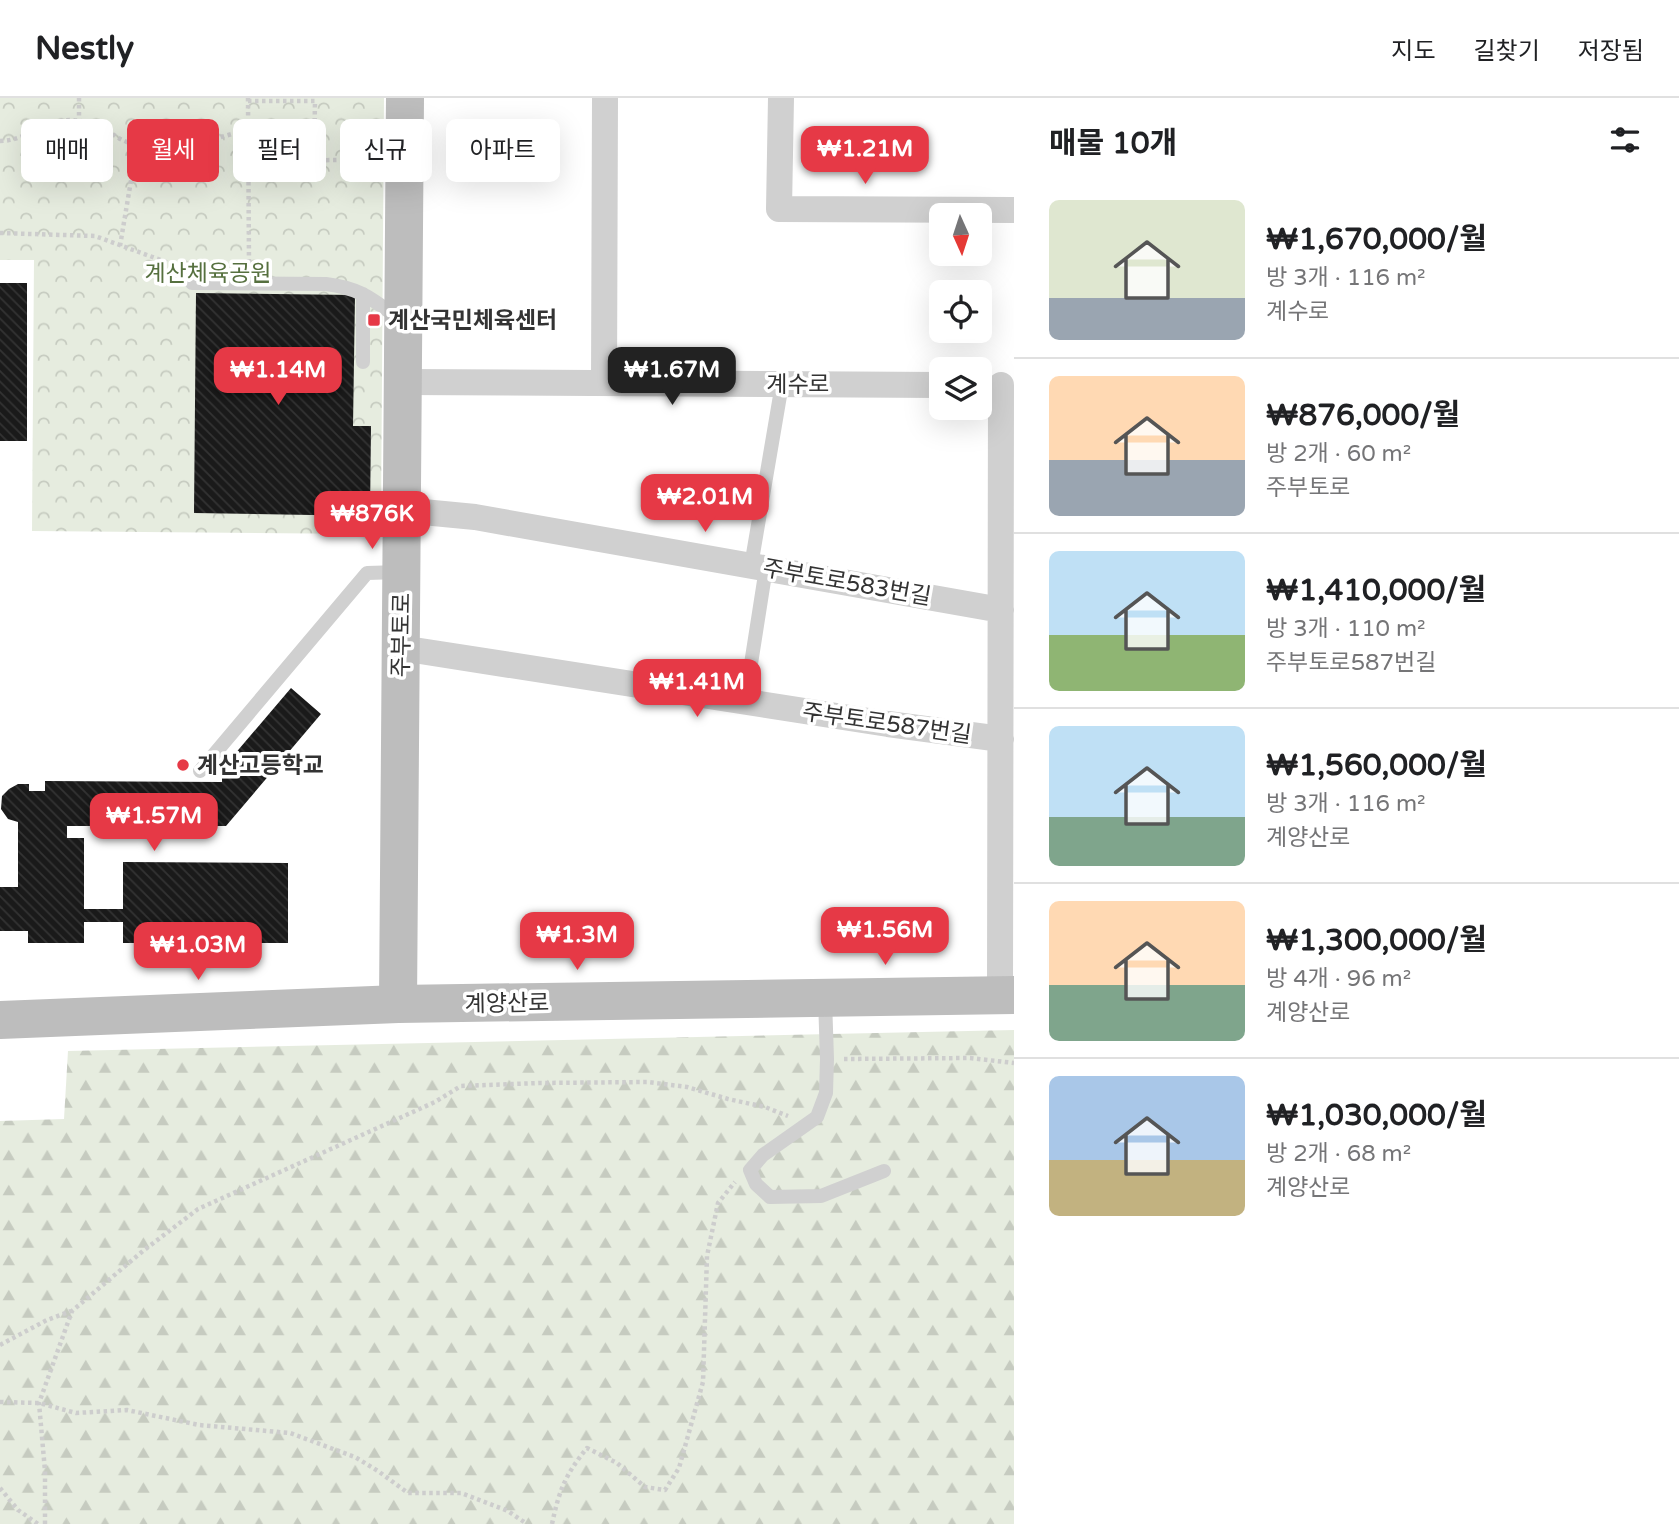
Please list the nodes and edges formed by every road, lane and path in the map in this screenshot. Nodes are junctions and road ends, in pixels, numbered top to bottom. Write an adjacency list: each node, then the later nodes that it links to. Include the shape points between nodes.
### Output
1 (79, 98): 6 (path)
2 (405, 98): 20 (street, 주부토로)
3 (606, 98): 23 (street)
4 (781, 98): 13 (street, via 779,209)
5 (248, 100): 7 (path); 8 (path, via 315,101)
6 (79, 119)
7 (249, 119)
8 (315, 119)
9 (21, 136): 10 (path)
10 (0, 141)
11 (131, 182): 15 (path)
12 (249, 182): 17 (path, via 249,266)
13 (1014, 210)
14 (0, 233): 15 (path, via 95,236)
15 (120, 246): 16 (path)
16 (189, 266)
17 (237, 266)
18 (192, 283): 19 (lane, via 326,284)
19 (363, 294): 20 (lane); 21 (lane)
20 (403, 321): 22 (street, 주부토로)
21 (363, 362)
22 (403, 382): 23 (street, 계수로); 27 (street, 주부토로)
23 (604, 383): 24 (street, 계수로)
24 (782, 384): 25 (street, 계수로); 28 (lane)
25 (929, 385)
26 (998, 385): 30 (street)
27 (402, 510): 28 (street, 주부토로583번길, via 475,517); 29 (street, 주부토로)
28 (759, 567): 30 (street, 주부토로583번길); 32 (lane)
29 (401, 572): 31 (street, 주부토로); 34 (lane, via 367,573)
30 (1001, 610): 33 (street)
31 (401, 648): 32 (street, 주부토로587번길); 37 (street, 주부토로)
32 (745, 702): 33 (street, 주부토로587번길)
33 (1001, 739): 35 (street)
34 (200, 771)
35 (1007, 995): 36 (street, 계양산로)
36 (825, 998): 37 (street, 계양산로); 39 (lane)
37 (398, 1004): 38 (street, 계양산로)
38 (0, 1020)
39 (827, 1059): 40 (path, via 970,1058); 41 (lane, via 826,1093)
40 (1014, 1063)
41 (817, 1116): 42 (lane, via 763,1155); 44 (path, via 787,1116 687,1087 648,1083 461,1086 198,1209)
42 (750, 1170): 43 (lane, via 756,1184 770,1197 821,1196); 52 (path, via 718,1203 712,1226 703,1382 679,1468 665,1490 645,1488 617,1463 587,1448 571,1467 558,1495)
43 (884, 1171)
44 (72, 1311): 45 (path); 47 (path)
45 (0, 1345)
46 (0, 1402): 47 (path)
47 (39, 1403): 50 (path); 51 (path, via 76,1413 127,1410 199,1425 290,1433 355,1457 408,1493 461,1493 508,1511)
48 (0, 1488): 49 (path, via 18,1510)
49 (38, 1524)
50 (46, 1524)
51 (527, 1524)
52 (552, 1524)

